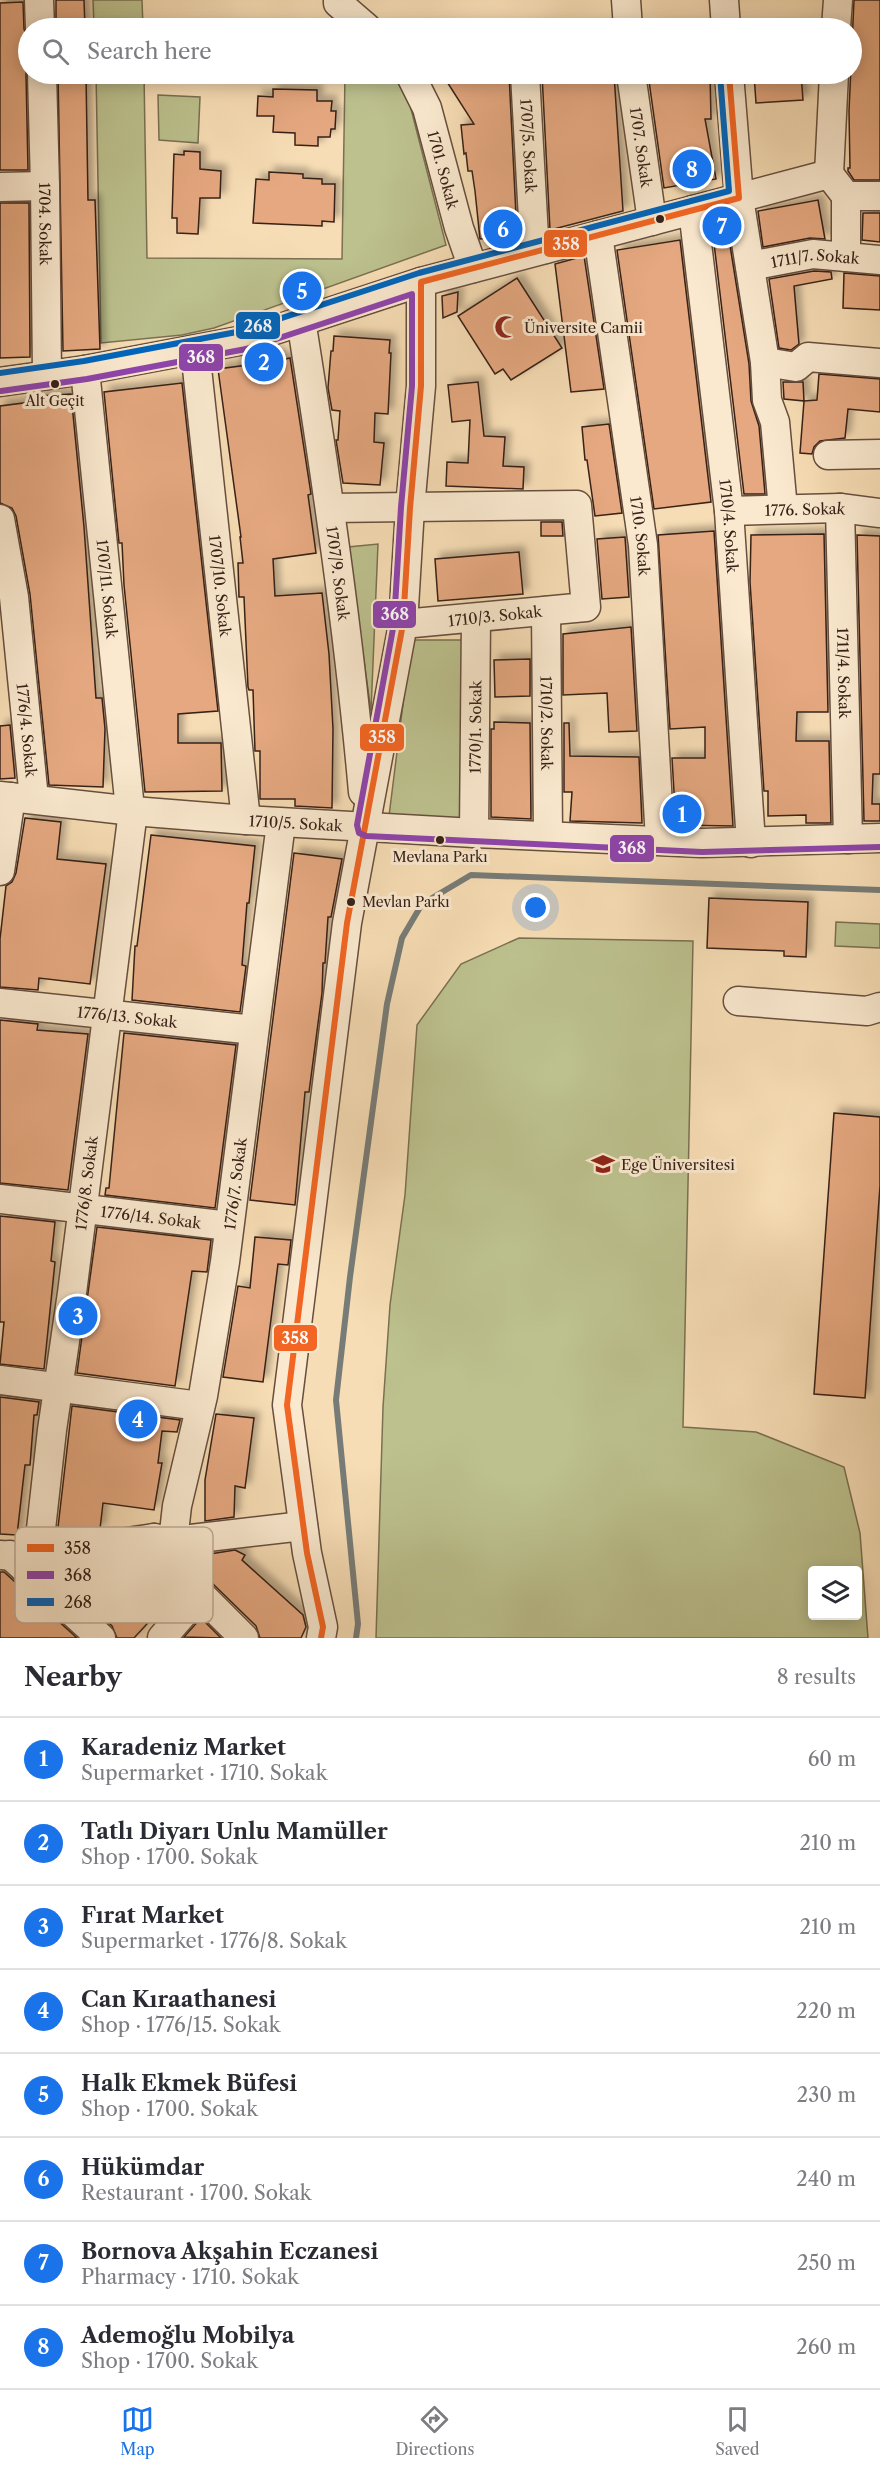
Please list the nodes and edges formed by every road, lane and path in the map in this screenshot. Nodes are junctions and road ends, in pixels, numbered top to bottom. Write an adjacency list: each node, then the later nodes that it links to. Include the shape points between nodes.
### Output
1 (39, 0): 6 (street)
2 (338, 0): 7 (street)
3 (626, 0): 8 (street)
4 (723, 0): 9 (street)
5 (838, 0): 10 (street)
6 (40, 18)
7 (355, 18)
8 (627, 18)
9 (725, 18)
10 (837, 18)
11 (42, 84): 18 (street, 1704. Sokak)
12 (415, 84): 29 (street, 1701. Sokak, via 427,108)
13 (526, 84): 25 (street, 1707/5. Sokak, via 534,237)
14 (632, 84): 23 (street, 1707. Sokak)
15 (730, 84): 21 (street)
16 (834, 84): 17 (street)
17 (837, 185): 20 (street); 21 (street); 26 (street)
18 (45, 186): 19 (street); 36 (street, 1704. Sokak)
19 (0, 187)
20 (880, 196)
21 (739, 198): 22 (street); 28 (street)
22 (693, 210): 23 (street); 44 (street, 1710/4. Sokak)
23 (652, 221): 24 (street)
24 (598, 235): 25 (street); 59 (street, 1710. Sokak, via 643,545)
25 (545, 249): 29 (street)
26 (846, 257): 27 (street, 1711/7. Sokak); 28 (street, 1711/7. Sokak, via 813,254)
27 (880, 260)
28 (750, 267): 33 (street)
29 (472, 268): 30 (street)
30 (421, 282): 31 (street); 41 (street, via 422,386)
31 (301, 320): 32 (street, via 244,340); 40 (street, 1707/9. Sokak)
32 (195, 350): 35 (street); 52 (street, 1707/10. Sokak)
33 (765, 362): 34 (street, via 796,368 808,357); 43 (street, via 767,400 776,422)
34 (880, 363)
35 (85, 370): 36 (street); 51 (street, 1707/11. Sokak)
36 (47, 375): 37 (street)
37 (0, 382)
38 (828, 454): 39 (street)
39 (880, 454)
40 (330, 508): 41 (street); 54 (street, 1707/9. Sokak)
41 (410, 508): 47 (street, 1710/3. Sokak, via 577,505 586,608); 49 (street)
42 (840, 508): 43 (street, 1776. Sokak); 45 (street, 1776. Sokak); 57 (street, 1711/4. Sokak)
43 (783, 509): 44 (street, 1776. Sokak)
44 (729, 511): 60 (street, 1710/4. Sokak)
45 (880, 513)
46 (0, 519): 50 (street, 1776/4. Sokak, via 14,597)
47 (546, 611): 48 (street, 1710/3. Sokak); 56 (street, 1710/2. Sokak)
48 (476, 618): 49 (street, 1710/3. Sokak); 55 (street, 1770/1. Sokak)
49 (403, 624): 54 (street)
50 (15, 797): 51 (street, 1710/5. Sokak); 61 (street, 1776/4. Sokak)
51 (131, 810): 52 (street, 1710/5. Sokak); 65 (street, 1776/8. Sokak)
52 (246, 820): 53 (street, 1710/5. Sokak)
53 (281, 823): 54 (street, 1710/5. Sokak); 66 (street, 1776/7. Sokak)
54 (366, 827): 55 (street, 1710/5. Sokak); 73 (street, via 347,923 287,1405)
55 (474, 834): 56 (street, 1710/5. Sokak)
56 (548, 835): 59 (street, 1710/5. Sokak)
57 (848, 838): 58 (street, 1710/5. Sokak); 60 (street, 1710/5. Sokak)
58 (880, 838)
59 (660, 840): 60 (street, 1710/5. Sokak)
60 (751, 843)
61 (0, 871)
62 (738, 1001): 64 (street, via 867,1011)
63 (0, 1003): 65 (street, 1776/13. Sokak)
64 (880, 1006)
65 (107, 1014): 66 (street, 1776/13. Sokak); 68 (street, 1776/8. Sokak)
66 (254, 1030): 69 (street, 1776/7. Sokak)
67 (0, 1199): 68 (street, 1776/14. Sokak)
68 (82, 1209): 69 (street, 1776/14. Sokak); 71 (street, 1776/8. Sokak)
69 (229, 1226): 72 (street, 1776/7. Sokak)
70 (0, 1380): 71 (street)
71 (58, 1388): 72 (street); 74 (street, 1776/8. Sokak)
72 (200, 1406): 75 (street, 1776/7. Sokak)
73 (303, 1526): 76 (street); 83 (street, via 323,1627)
74 (23, 1527)
75 (169, 1527)
76 (213, 1534)
77 (213, 1607): 82 (street)
78 (86, 1623): 80 (street)
79 (175, 1623): 81 (street)
80 (101, 1638)
81 (162, 1638)
82 (244, 1638)
83 (321, 1638)

